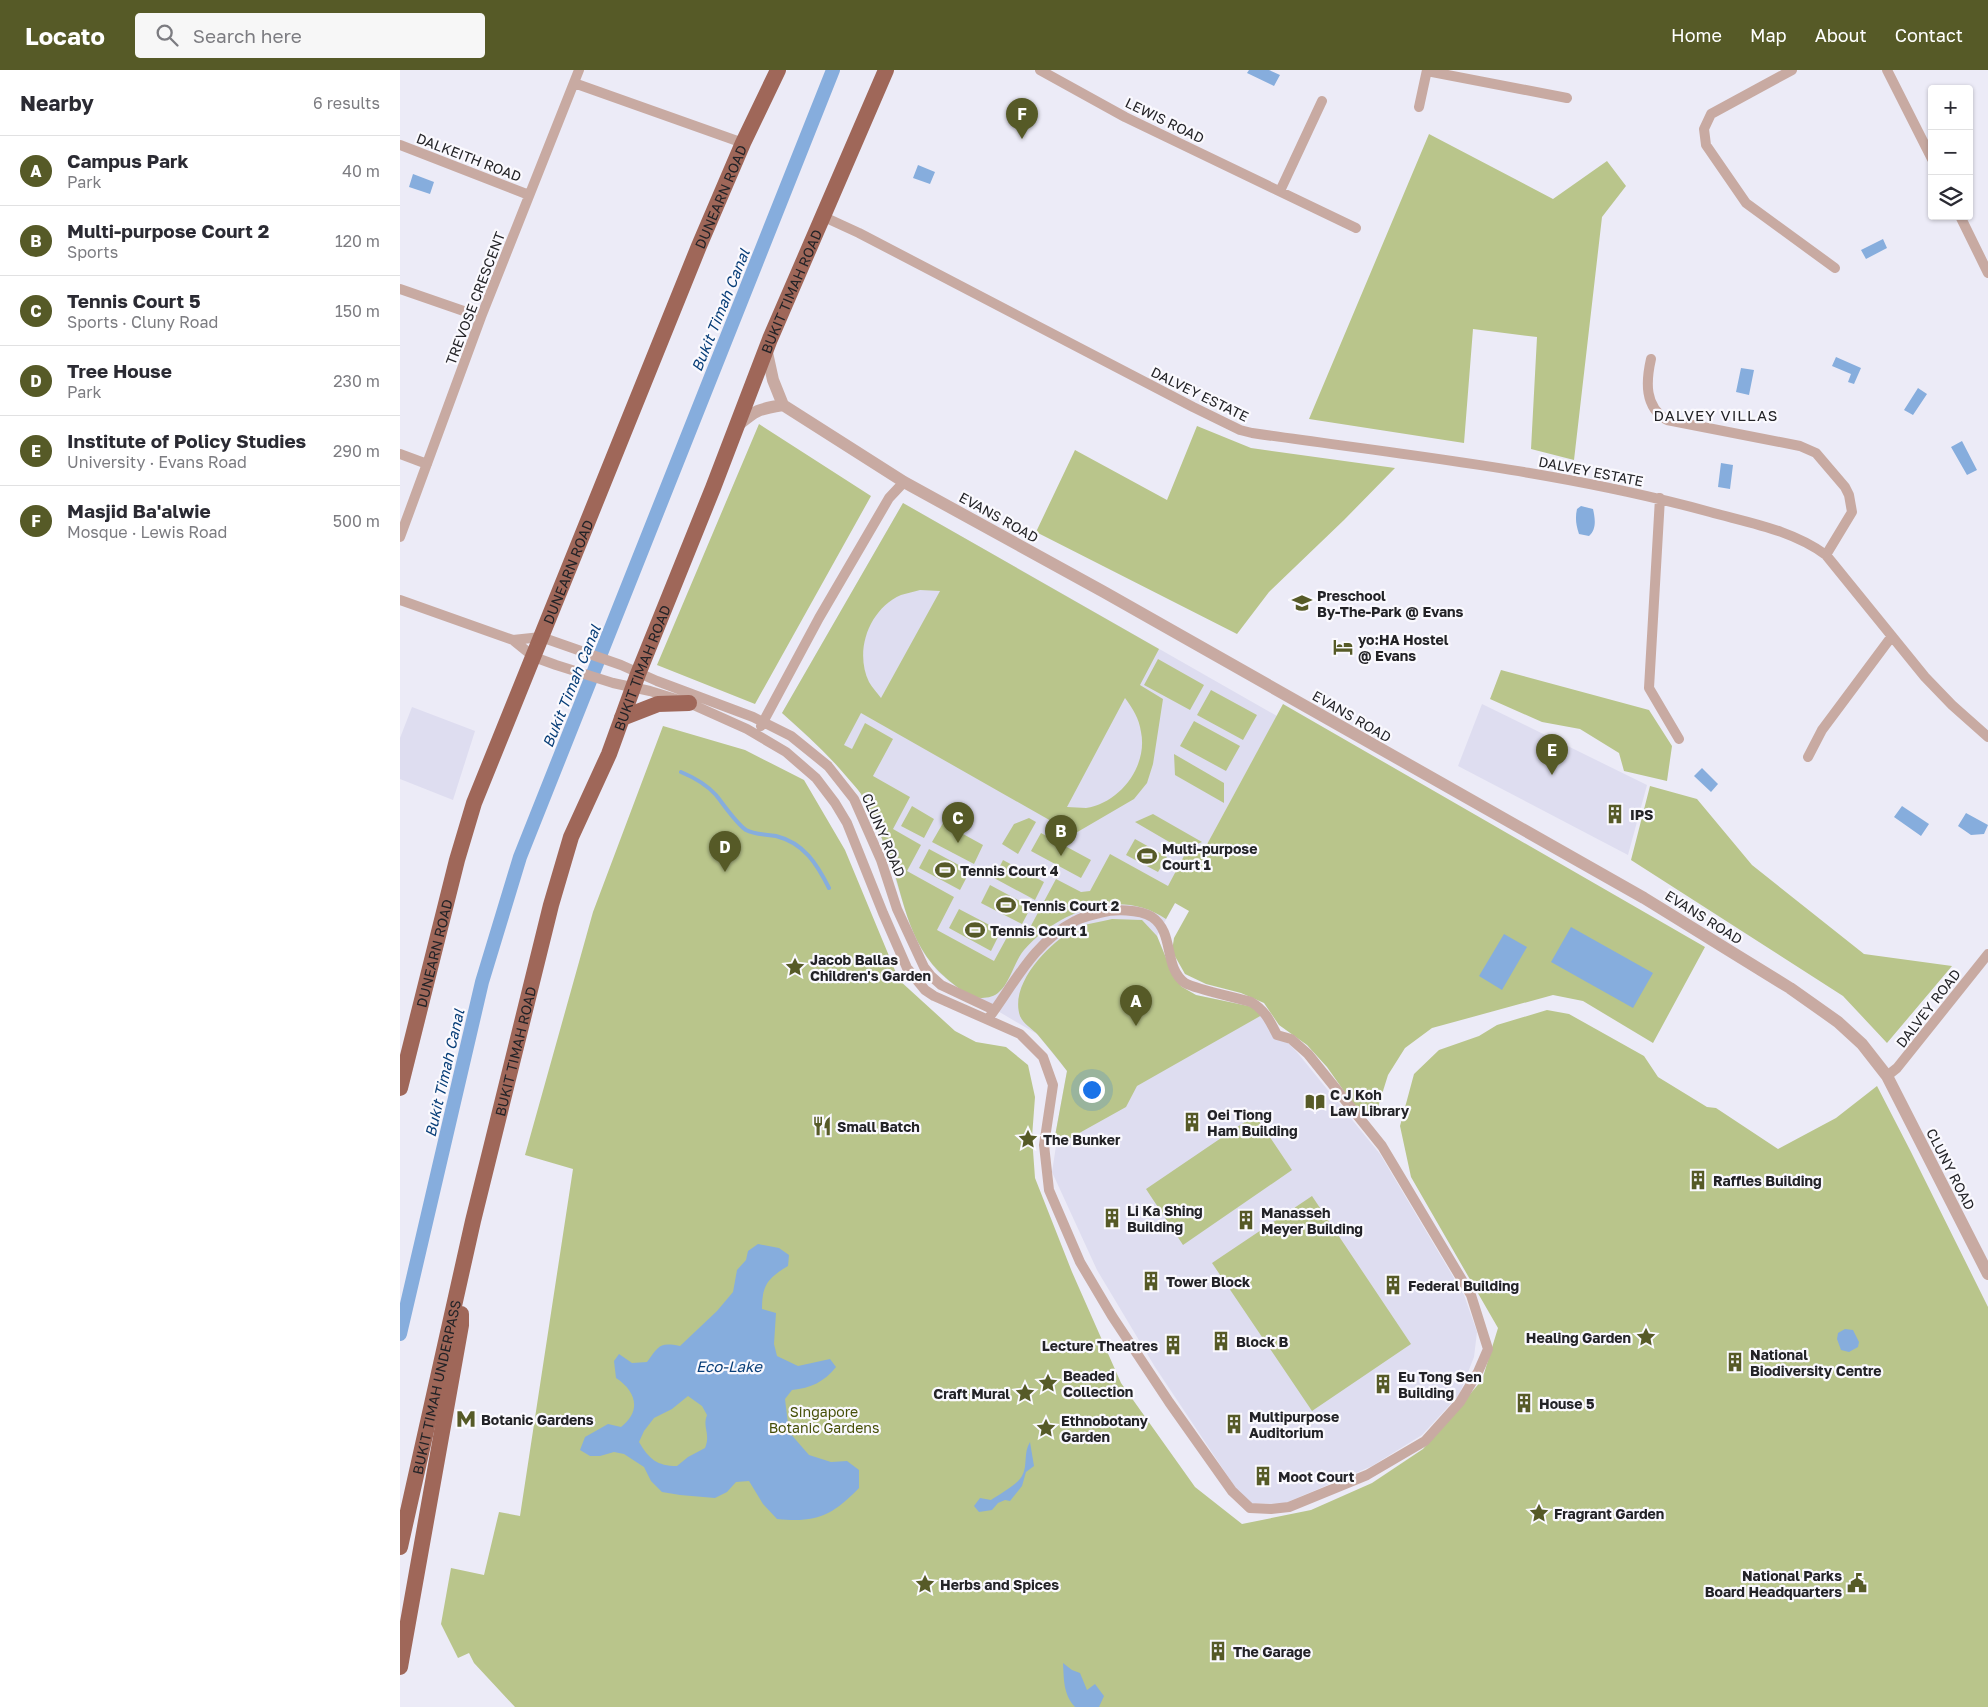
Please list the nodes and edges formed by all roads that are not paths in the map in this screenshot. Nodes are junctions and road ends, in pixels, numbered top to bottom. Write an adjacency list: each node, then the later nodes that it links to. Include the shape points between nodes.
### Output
1 (579, 70): 8 (street, TREVOSE CRESCENT)
2 (778, 70): 12 (highway, DUNEARN ROAD)
3 (1040, 70): 15 (street, LEWIS ROAD, via 1125,117)
4 (1427, 70): 9 (street); 11 (street)
5 (1792, 70): 20 (street, via 1712,114 1704,129 1704,137 1706,145 1746,203)
6 (1887, 70): 14 (street)
7 (886, 74): 17 (highway, BUKIT TIMAH ROAD)
8 (574, 83): 12 (street); 16 (street, TREVOSE CRESCENT)
9 (1567, 98)
10 (1322, 101): 15 (street)
11 (1419, 107)
12 (743, 143): 36 (highway, DUNEARN ROAD)
13 (400, 145): 16 (street, DALKEITH ROAD)
14 (1928, 151)
15 (1280, 191): 19 (street, LEWIS ROAD)
16 (529, 195): 23 (street, TREVOSE CRESCENT)
17 (822, 216): 24 (highway, BUKIT TIMAH ROAD); 31 (street, DALVEY ESTATE, via 1240,430 1580,481)
18 (1962, 220): 21 (street)
19 (1356, 228)
20 (1835, 268)
21 (1988, 273)
22 (400, 289): 23 (street)
23 (481, 317): 29 (street, TREVOSE CRESCENT)
24 (766, 348): 26 (street); 27 (highway, BUKIT TIMAH ROAD)
25 (1651, 359): 33 (street, via 1646,381 1650,400 1660,416 1667,420 1800,446 1816,453 1849,495 1852,512)
26 (783, 406): 27 (street, via 760,408); 30 (street, EVANS ROAD)
27 (735, 428): 39 (highway, BUKIT TIMAH ROAD)
28 (400, 454): 29 (street)
29 (427, 464): 32 (street, TREVOSE CRESCENT)
30 (904, 482): 42 (street, via 884,506); 52 (street, EVANS ROAD, via 1644,898 1803,996 1862,1044)
31 (1660, 498): 33 (street, DALVEY ESTATE, via 1784,532); 45 (street, DALVEY ESTATE, via 1649,688)
32 (400, 537)
33 (1826, 555): 35 (street, DALVEY ESTATE)
34 (400, 600): 37 (street)
35 (1892, 636): 44 (street, DALVEY ESTATE, via 1952,705); 46 (street, via 1822,730)
36 (541, 637): 37 (street); 38 (highway, DUNEARN ROAD); 39 (street, via 621,665)
37 (513, 640): 38 (street)
38 (534, 657): 39 (street, via 613,683); 53 (highway, DUNEARN ROAD, via 466,827)
39 (635, 681): 40 (street, via 650,690); 41 (highway, BUKIT TIMAH ROAD); 42 (street, CLUNY ROAD)
40 (689, 703): 41 (highway, via 658,704); 43 (street)
41 (622, 718): 55 (highway, BUKIT TIMAH ROAD, via 572,837 552,905)
42 (763, 721): 43 (street); 47 (street, CLUNY ROAD, via 791,736)
43 (757, 734): 48 (street, via 786,752)
44 (1988, 737)
45 (1679, 739)
46 (1808, 757)
47 (828, 766): 48 (street); 50 (street, CLUNY ROAD, via 854,799 881,860 897,909 924,966 941,985)
48 (816, 778): 51 (street, via 847,823 908,968 925,990 934,996)
49 (1988, 954): 52 (street, DALVEY ROAD, via 1897,1068)
50 (994, 1010): 51 (street); 51 (street, via 1033,954 1051,936 1076,920 1109,910 1128,910 1152,917 1166,932 1168,950 1185,983 1261,1007 1277,1035 1291,1039 1308,1054 1382,1146 1471,1295 1488,1349 1460,1402 1425,1441 1366,1474 1290,1507 1250,1508 1232,1492 1169,1402 1080,1262 1049,1190 1044,1145 1053,1086 1050,1076 1043,1058 1030,1042)
51 (988, 1019)
52 (1887, 1076): 54 (street, CLUNY ROAD)
53 (400, 1088)
54 (1988, 1274)
55 (459, 1287): 56 (highway, BUKIT TIMAH UNDERPASS); 57 (highway, via 461,1325)
56 (400, 1547)
57 (400, 1667)

